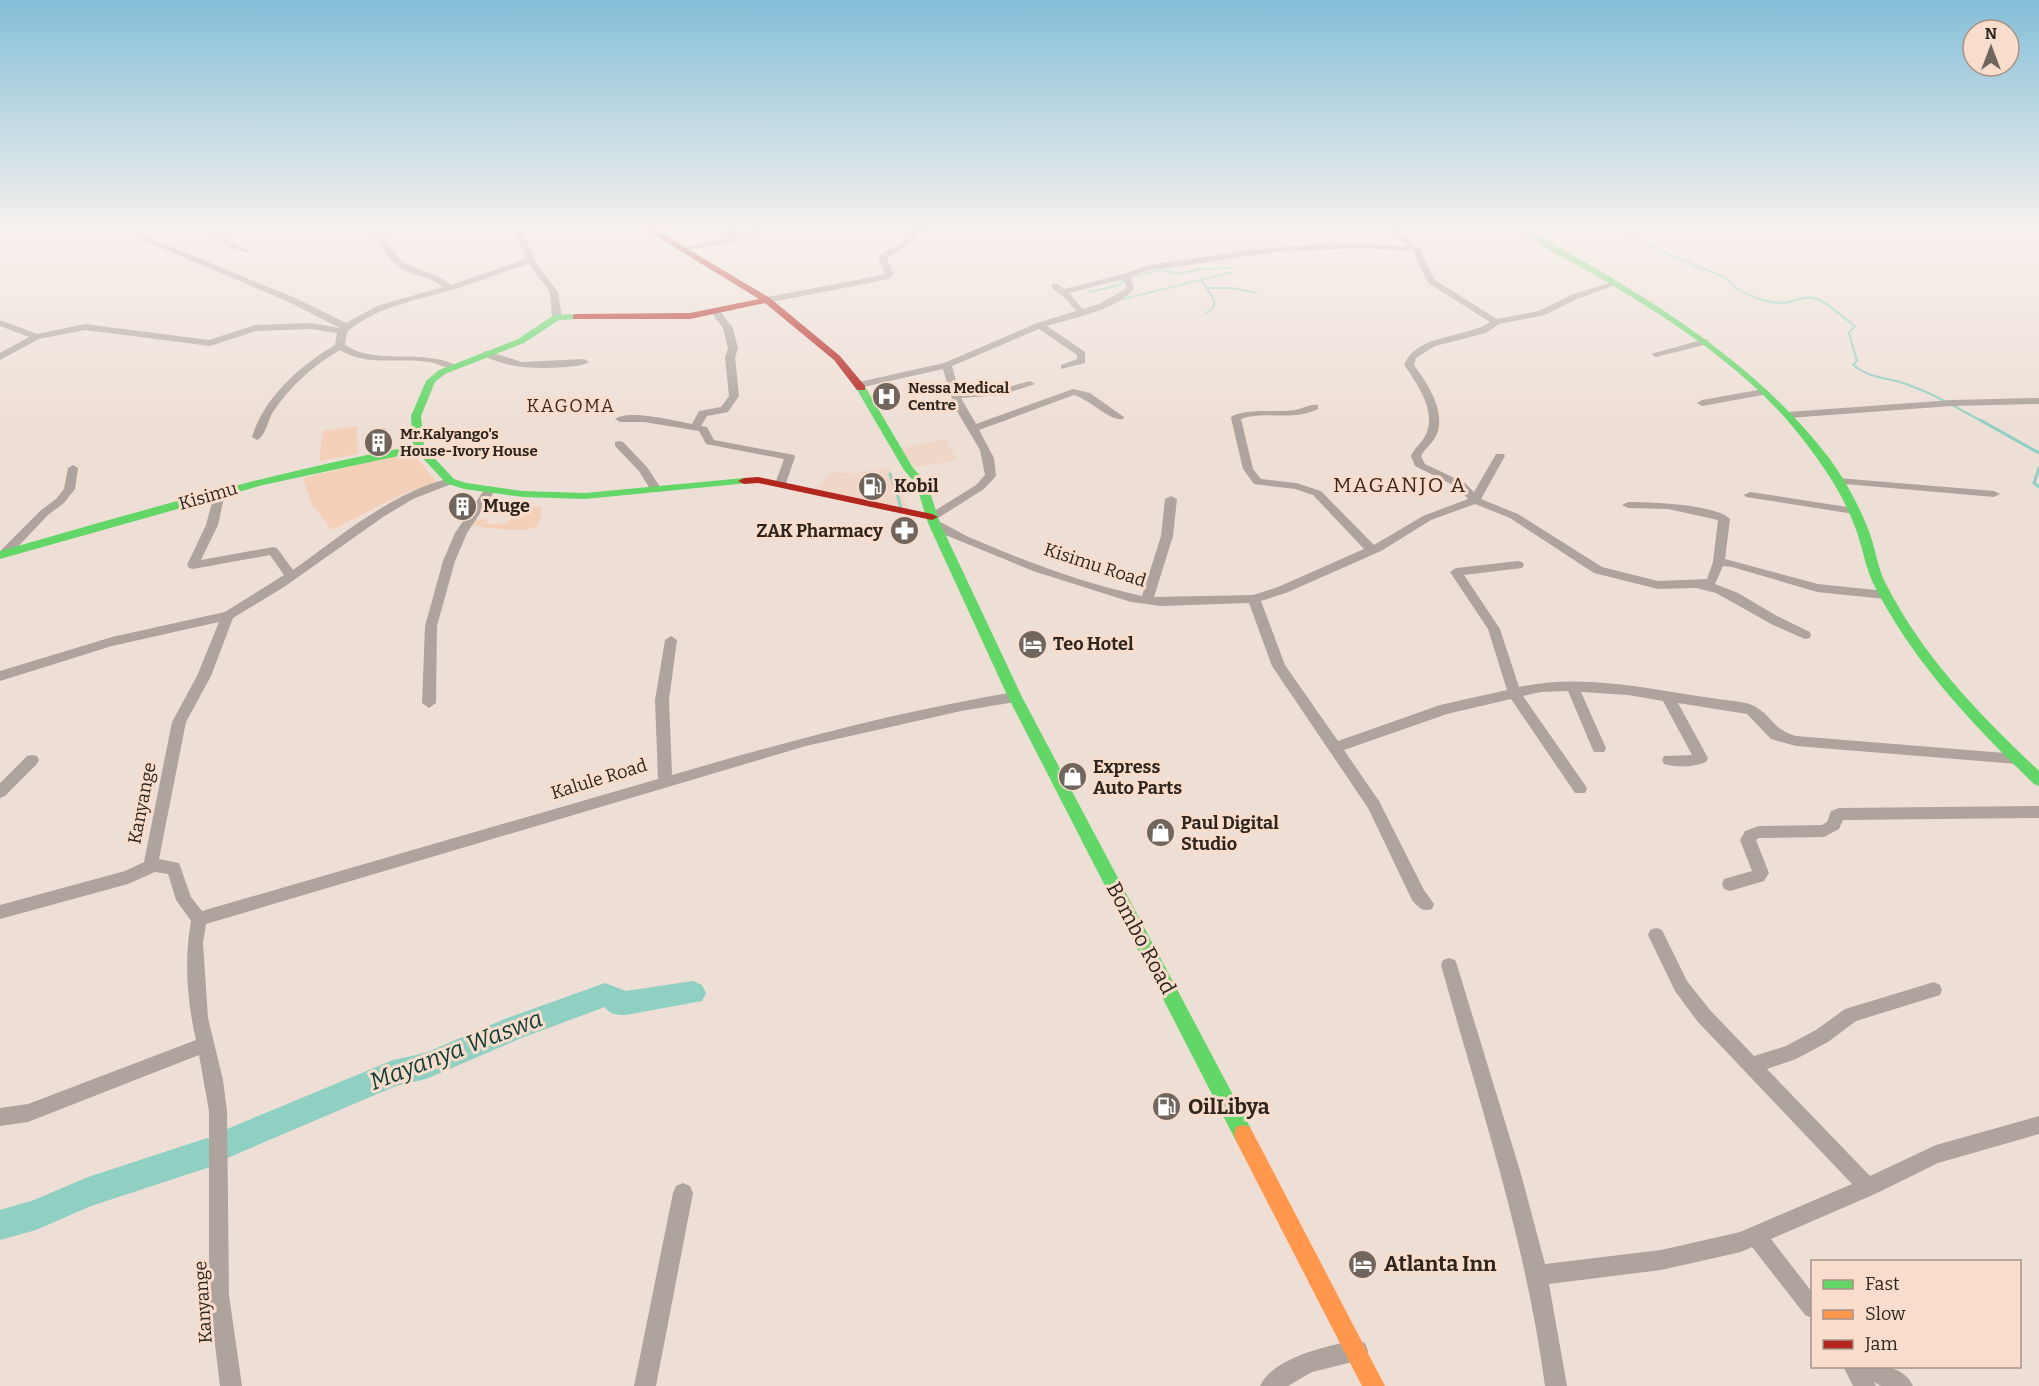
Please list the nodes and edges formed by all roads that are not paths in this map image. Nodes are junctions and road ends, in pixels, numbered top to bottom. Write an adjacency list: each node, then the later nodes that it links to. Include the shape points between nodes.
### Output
1 (277, 294): 18 (street)
2 (430, 294): 18 (street, via 384,307)
3 (554, 294): 14 (street)
4 (756, 294): 11 (street, Bombo Road)
5 (802, 294): 11 (street)
6 (1063, 294): 13 (street)
7 (1123, 294): 13 (street)
8 (1451, 294): 15 (street)
9 (1584, 294): 15 (street, via 1542,313)
10 (1635, 294): 20 (street)
11 (767, 300): 12 (street); 30 (street, Bombo Road, via 837,358)
12 (717, 312): 14 (street, via 667,317); 39 (street, via 728,328 733,349 730,357 734,396 724,410 703,413)
13 (1081, 312): 17 (street)
14 (557, 317): 22 (street, via 529,337)
15 (1496, 322): 55 (street, via 1483,331 1432,344 1412,357 1409,365 1419,378 1433,413 1431,436 1417,451 1417,461 1431,473 1461,485)
16 (0, 323): 19 (street)
17 (1040, 325): 26 (street); 28 (street, via 1082,354 1082,361)
18 (344, 329): 19 (street, via 255,328 210,343 85,327); 21 (street)
19 (36, 338): 24 (street)
20 (1705, 342): 23 (street); 31 (street)
21 (340, 346): 27 (street, via 363,355 435,361); 41 (street, via 315,360 265,414)
22 (487, 354): 25 (street, via 522,366); 27 (street)
23 (1656, 354)
24 (0, 357)
25 (584, 362)
26 (947, 365): 30 (street); 32 (street)
27 (453, 367): 43 (street, via 436,376 422,399 415,423)
28 (1064, 367)
29 (1030, 384): 32 (street, via 1001,392)
30 (859, 385): 58 (street, Bombo Road, via 909,470 921,483)
31 (1764, 392): 34 (street); 36 (street)
32 (955, 395): 40 (street)
33 (2039, 400): 36 (street)
34 (1702, 403)
35 (1314, 407): 59 (street, via 1295,413 1236,418 1248,469 1258,482 1296,486 1317,493)
36 (1788, 415): 47 (street)
37 (1119, 417): 40 (street, via 1086,395 1073,392)
38 (620, 419): 39 (street)
39 (695, 428): 48 (street, via 706,431 710,442 790,457)
40 (973, 429): 58 (street, via 990,460 991,476)
41 (257, 437)
42 (619, 444): 50 (street, via 643,469)
43 (419, 448): 46 (street); 51 (street, Kisimu, via 341,461)
44 (1500, 456): 55 (street)
45 (73, 468): 60 (street, via 69,489 60,501)
46 (450, 481): 49 (street); 63 (street, via 379,514)
47 (1838, 482): 52 (street); 57 (street)
48 (781, 484): 50 (street, via 758,480); 58 (street)
49 (490, 489): 50 (street, via 559,496); 76 (street, via 461,533 449,561 431,626)
50 (656, 490)
51 (219, 493): 60 (street, Kisimu); 63 (street, via 212,525 193,566 273,551)
52 (1994, 494)
53 (1750, 495): 57 (street)
54 (1171, 499): 67 (street, via 1167,536)
55 (1475, 500): 59 (street, Kisimu Road, via 1427,518); 64 (street, via 1514,516 1598,570 1636,582)
56 (1628, 505): 61 (street, via 1668,506 1724,519)
57 (1854, 511): 65 (street)
58 (933, 520): 67 (street, Kisimu Road, via 941,530 980,546 1116,595); 75 (street, Bombo Road)
59 (1372, 550): 66 (street, Kisimu Road)
60 (2, 554)
61 (1719, 562): 64 (street, via 1712,581); 65 (street, via 1817,588)
62 (1518, 565): 73 (street, via 1456,572 1494,629)
63 (291, 576): 68 (street)
64 (1693, 586): 69 (street, via 1714,587 1738,596)
65 (1885, 595): 79 (street, via 1965,708)
66 (1254, 599): 67 (street, Kisimu Road); 77 (street, via 1279,666)
67 (1148, 601)
68 (228, 616): 71 (street, via 173,626); 87 (street, Kanyange, via 179,722 151,860)
69 (1805, 635)
70 (671, 639): 82 (street, via 662,700)
71 (0, 676)
72 (1572, 686): 73 (street, via 1541,687); 74 (street); 78 (street)
73 (1515, 694): 77 (street, via 1425,715); 84 (street)
74 (1667, 695): 79 (street, via 1751,710 1776,735 1796,741); 81 (street, via 1701,758)
75 (1015, 698): 82 (street, Kalule Road, via 862,728); 104 (street, Bombo Road)
76 (429, 703)
77 (1335, 748): 89 (street, via 1374,805)
78 (1599, 748)
79 (2017, 759): 83 (street)
80 (32, 760): 85 (street)
81 (1669, 760)
82 (665, 780): 91 (street, Kalule Road)
83 (2039, 780)
84 (1580, 789)
85 (0, 792)
86 (2039, 812): 88 (street, via 1839,814 1834,825 1824,831 1759,832 1748,840 1761,873)
87 (154, 865): 90 (street, via 128,877); 91 (street, Kanyange, via 174,868 184,900)
88 (1730, 884)
89 (1426, 904)
90 (0, 912)
91 (199, 918): 95 (street, Kanyange, via 195,943)
92 (1656, 935): 96 (street, via 1681,986)
93 (1449, 965): 102 (street)
94 (1934, 990): 96 (street, via 1851,1015 1790,1053)
95 (204, 1046): 97 (street, via 28,1113); 107 (street, Kanyange, via 218,1111 219,1295)
96 (1751, 1065): 99 (street)
97 (0, 1117)
98 (2039, 1125): 99 (street, via 1936,1154)
99 (1868, 1187): 101 (street)
100 (683, 1193): 108 (street)
101 (1756, 1236): 102 (street, via 1713,1250 1661,1260); 103 (street)
102 (1539, 1275): 111 (street)
103 (1811, 1307)
104 (1357, 1352): 109 (street, via 1324,1356 1301,1365); 110 (street, Bombo Road)
105 (1854, 1368): 112 (street)
106 (1871, 1368): 113 (street)
107 (231, 1386)
108 (645, 1386)
109 (1271, 1386)
110 (1374, 1386)
111 (1556, 1386)
112 (1865, 1386)
113 (1902, 1386)

